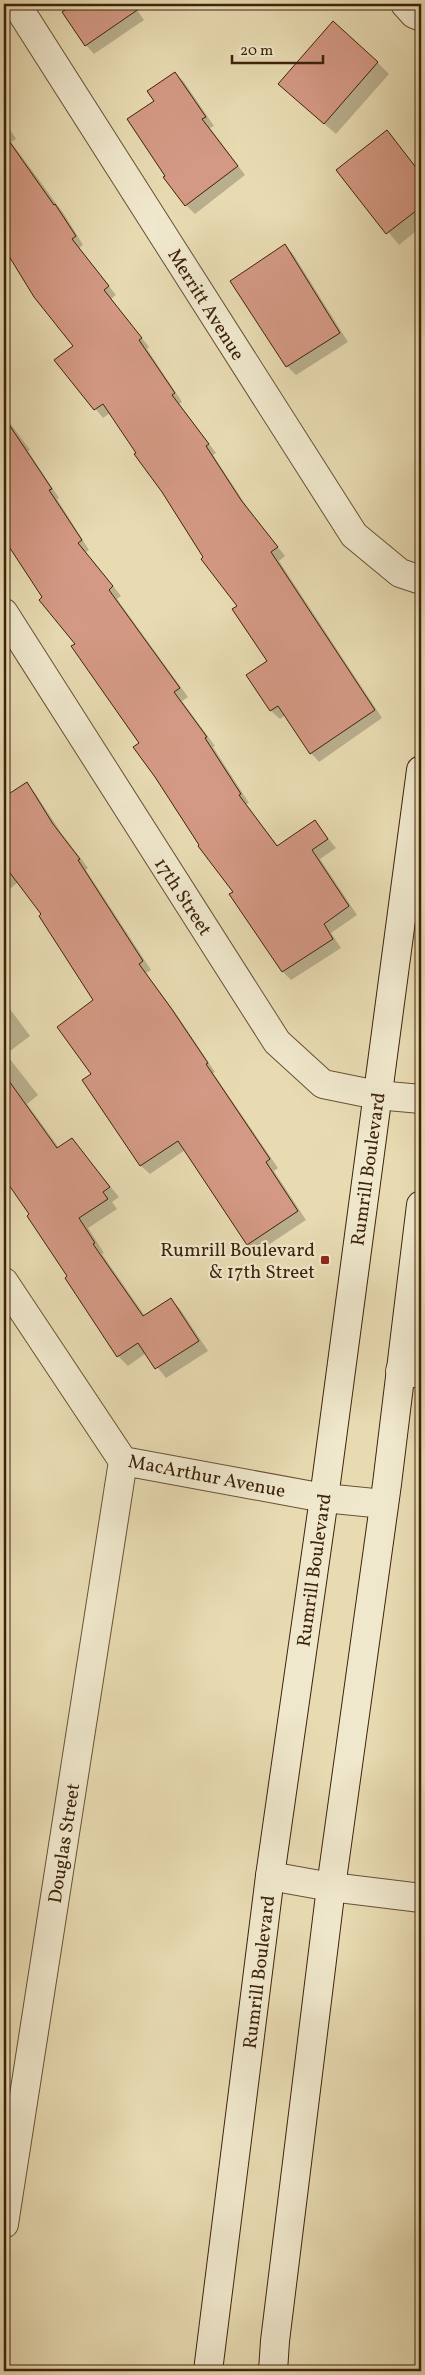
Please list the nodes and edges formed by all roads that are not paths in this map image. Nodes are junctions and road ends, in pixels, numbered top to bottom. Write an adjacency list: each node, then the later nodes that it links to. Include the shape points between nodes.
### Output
1 (16, 4): 4 (street, Merritt Avenue, via 354,535 400,573)
2 (405, 4): 3 (street, via 414,14)
3 (421, 16)
4 (421, 580)
5 (4, 614): 8 (street, 17th Street, via 277,1042 323,1084)
6 (421, 770): 7 (street, Rumrill Boulevard)
7 (417, 841): 8 (street, Rumrill Boulevard)
8 (377, 1095): 9 (street, 17th Street); 14 (street, Rumrill Boulevard)
9 (421, 1099)
10 (421, 1205): 12 (street)
11 (4, 1282): 13 (street, MacArthur Avenue)
12 (411, 1373): 15 (street)
13 (123, 1461): 14 (street, MacArthur Avenue); 19 (street, Douglas Street)
14 (324, 1498): 15 (street, MacArthur Avenue); 16 (street, Rumrill Boulevard)
15 (384, 1504): 17 (street)
16 (270, 1876): 17 (street); 21 (street, Rumrill Boulevard)
17 (331, 1887): 18 (street); 22 (street)
18 (421, 1898)
19 (13, 2104): 20 (street, Douglas Street)
20 (4, 2224)
21 (208, 2371)
22 (273, 2371)

